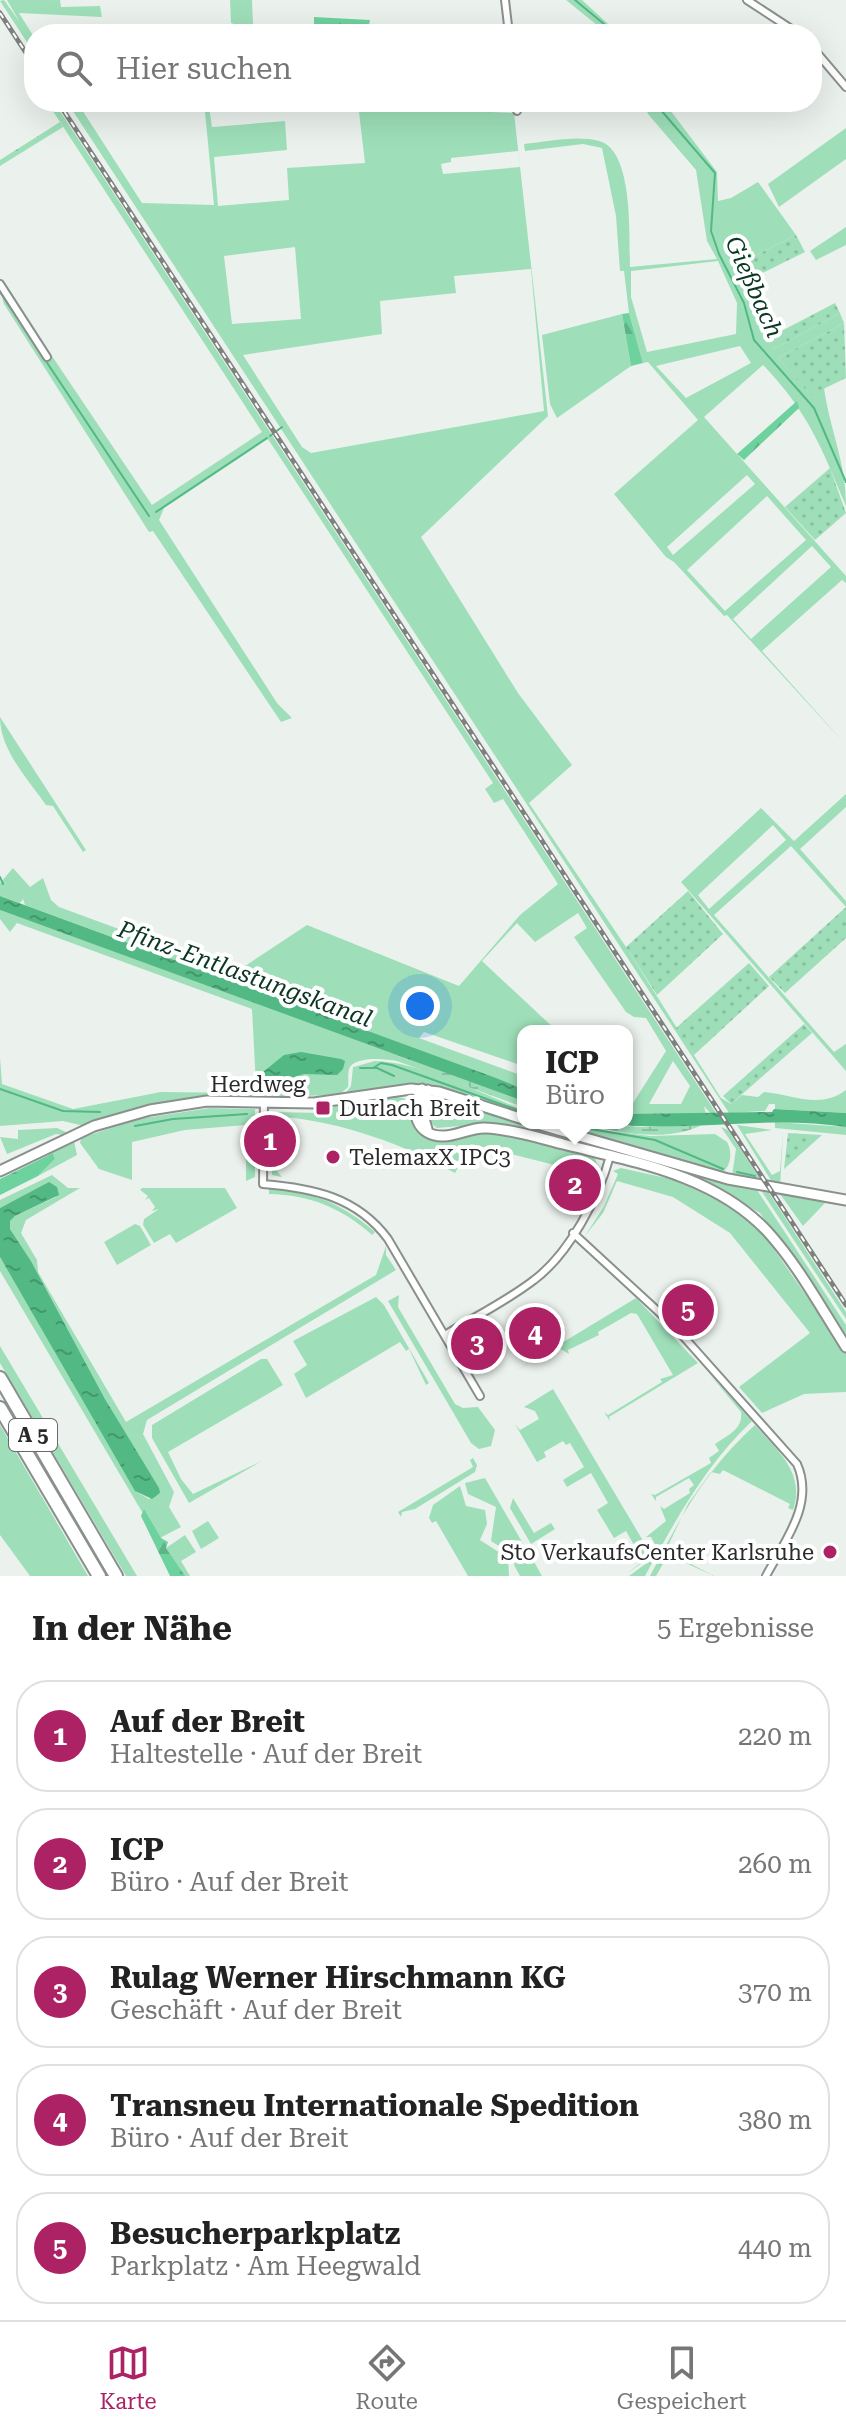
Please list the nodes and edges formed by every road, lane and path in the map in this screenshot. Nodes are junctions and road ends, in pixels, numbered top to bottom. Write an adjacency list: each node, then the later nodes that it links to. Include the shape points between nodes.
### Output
1 (505, 0): 3 (street)
2 (747, 0): 4 (street)
3 (508, 24)
4 (784, 24)
5 (822, 59): 6 (street)
6 (846, 87)
7 (0, 284): 8 (street)
8 (47, 357)
9 (397, 1089): 10 (main road, Herdweg); 11 (main road, Herdweg, via 314,1103); 12 (main road)
10 (425, 1090): 12 (main road); 13 (main road, Herdweg); 15 (main road)
11 (264, 1101): 17 (main road, Herdweg, via 207,1101 130,1115 73,1135); 20 (street, via 263,1184 327,1193 370,1218)
12 (414, 1108): 15 (main road, via 417,1122)
13 (517, 1117)
14 (552, 1129): 18 (main road, via 728,1179)
15 (428, 1131): 16 (main road, via 447,1136 499,1129)
16 (610, 1156): 19 (street, via 597,1197); 21 (main road, via 699,1183 746,1212 781,1248)
17 (0, 1171)
18 (846, 1200)
19 (573, 1233): 20 (street, via 533,1282); 27 (street, via 685,1336 797,1464 802,1502)
20 (445, 1335): 23 (street)
21 (846, 1347)
22 (0, 1378): 26 (highway, A 5)
23 (480, 1396)
24 (0, 1408): 25 (highway, A 5)
25 (99, 1576)
26 (116, 1576)
27 (766, 1576)

